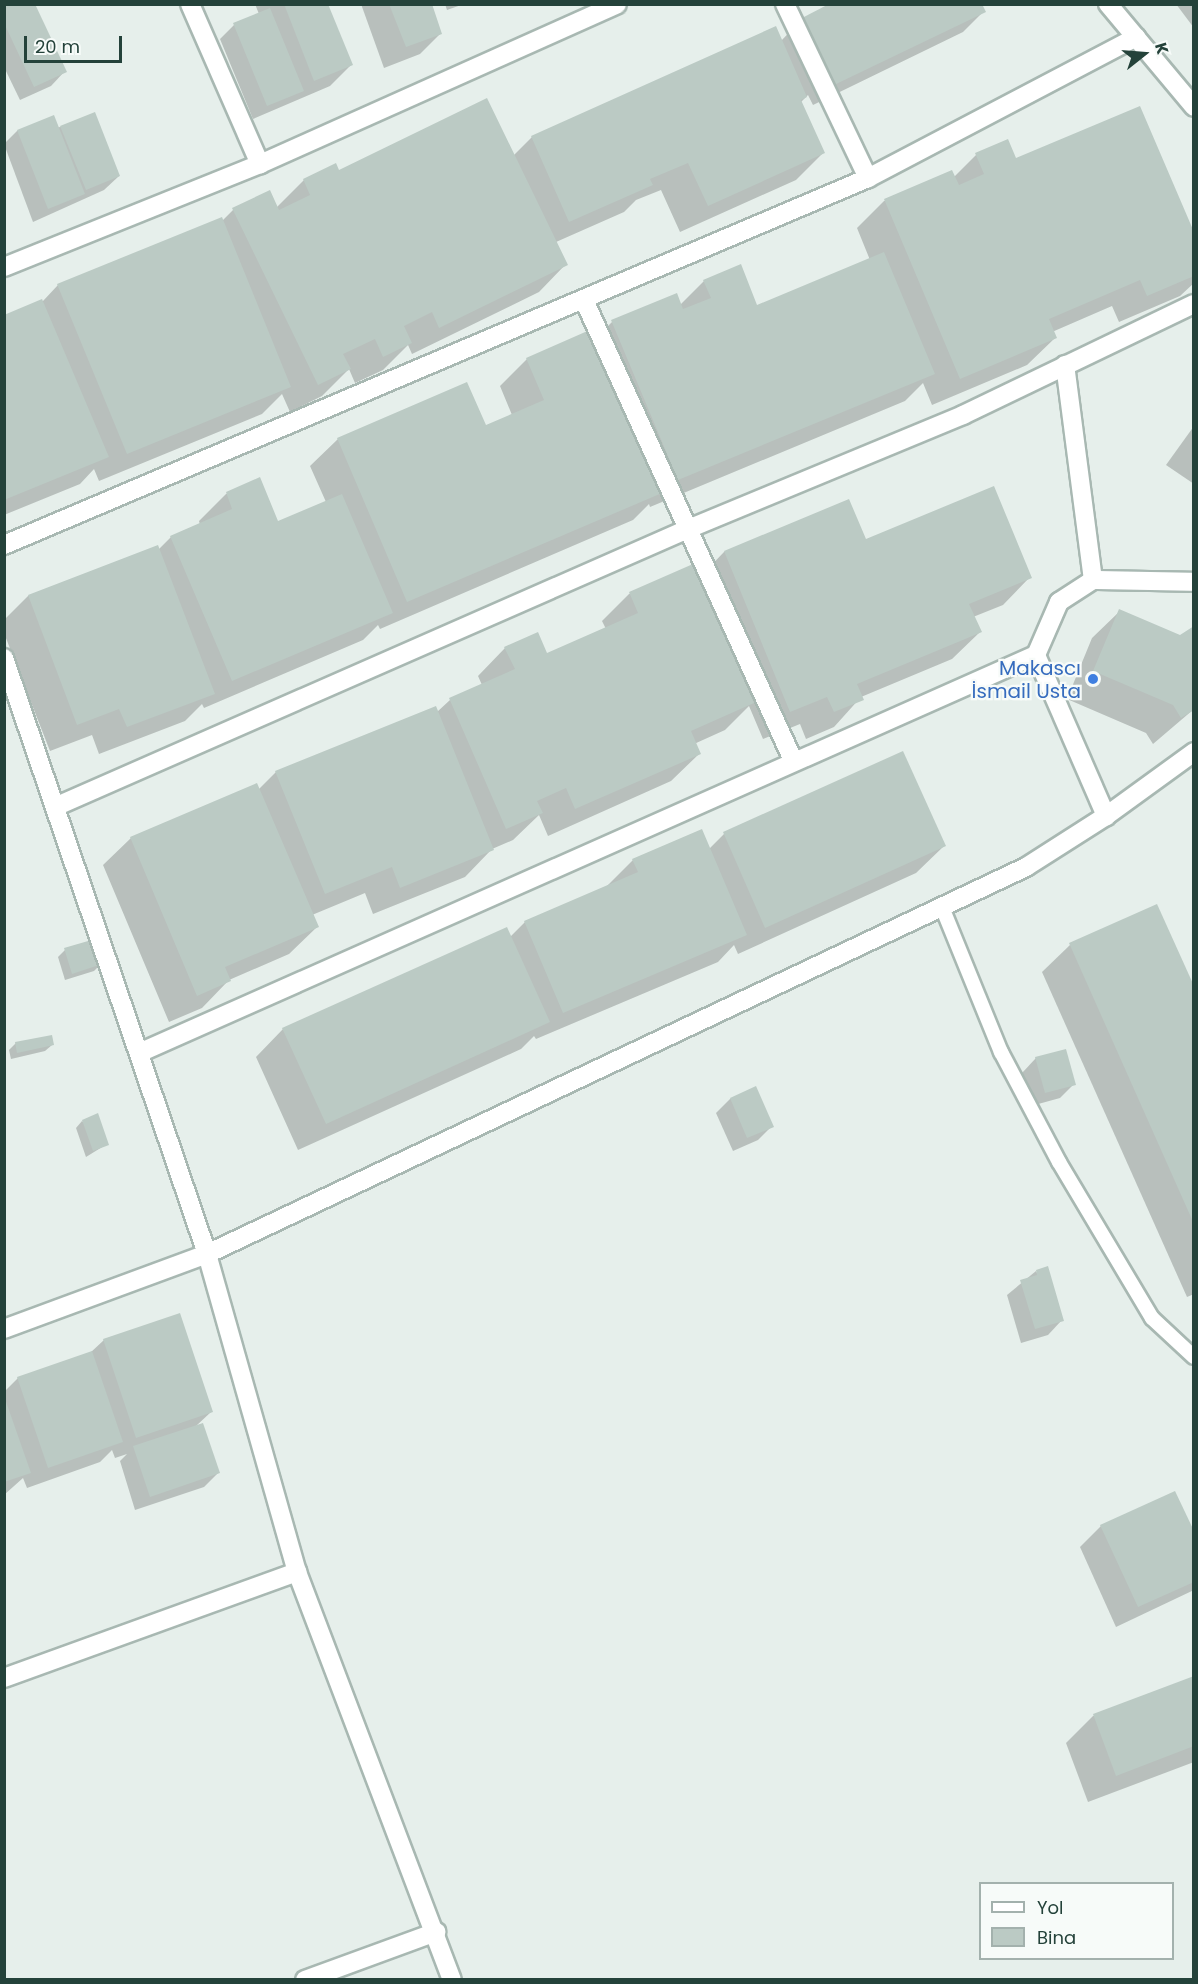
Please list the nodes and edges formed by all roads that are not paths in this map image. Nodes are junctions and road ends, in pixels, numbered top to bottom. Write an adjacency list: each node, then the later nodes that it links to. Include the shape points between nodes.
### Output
1 (190, 4): 7 (street)
2 (617, 4): 7 (street)
3 (785, 4): 8 (street)
4 (1108, 4): 5 (street)
5 (1136, 37): 6 (street); 8 (street)
6 (1194, 107)
7 (260, 164): 9 (street)
8 (868, 178): 10 (street)
9 (4, 267)
10 (584, 300): 13 (street); 14 (street)
11 (1194, 304): 12 (street)
12 (1065, 365): 13 (street, via 963,415); 15 (street)
13 (688, 529): 20 (street); 21 (street)
14 (4, 545)
15 (1093, 580): 16 (street); 17 (street, via 1059,602)
16 (1194, 582)
17 (1036, 655): 20 (street); 22 (street)
18 (4, 658): 21 (street)
19 (1194, 752): 22 (street)
20 (794, 760): 24 (street)
21 (57, 806): 24 (street)
22 (1106, 816): 23 (street, via 1026,867)
23 (942, 907): 25 (street); 27 (lane, via 1001,1052 1059,1162 1152,1318)
24 (139, 1053): 25 (street)
25 (207, 1254): 26 (street); 28 (street)
26 (4, 1329)
27 (1194, 1357)
28 (297, 1572): 29 (street); 30 (street)
29 (4, 1677)
30 (436, 1932): 31 (street); 32 (street)
31 (305, 1980)
32 (452, 1980)

